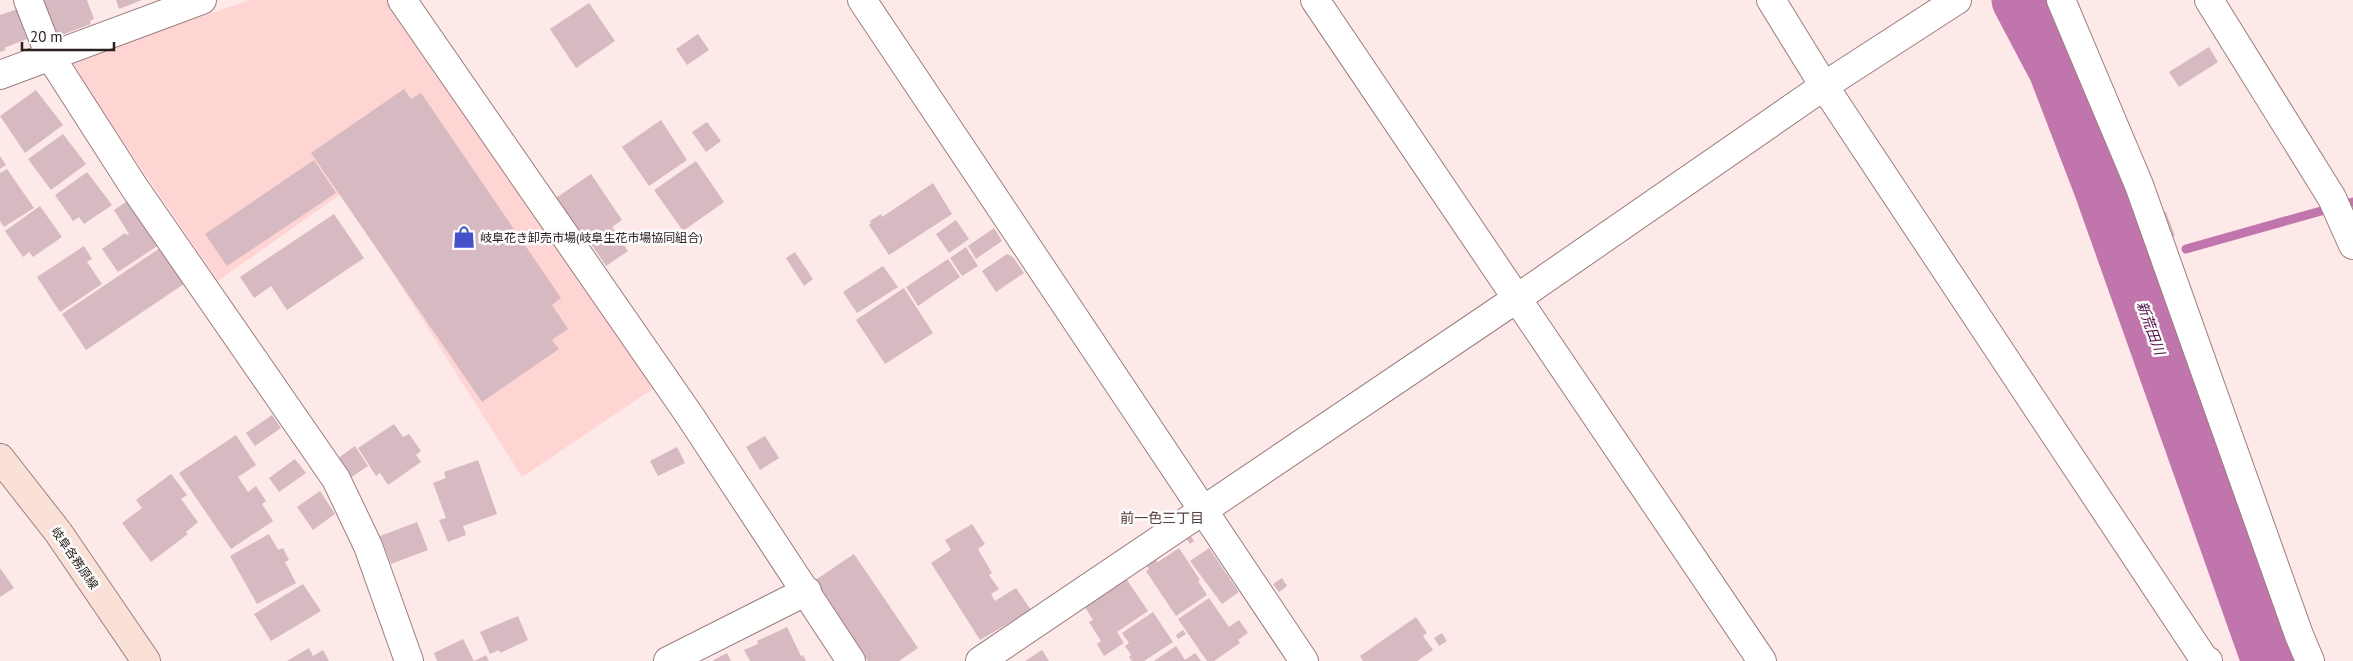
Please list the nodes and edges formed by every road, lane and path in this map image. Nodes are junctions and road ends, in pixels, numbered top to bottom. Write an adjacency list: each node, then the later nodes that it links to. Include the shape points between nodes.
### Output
1 (28, 0): 10 (street)
2 (202, 0): 10 (street)
3 (402, 0): 17 (street, via 685,408)
4 (862, 0): 16 (street)
5 (1315, 0): 14 (street)
6 (1771, 0): 12 (street)
7 (1957, 0): 12 (street)
8 (2061, 0): 26 (street, via 2139,184 2298,635)
9 (2209, 0): 13 (street, via 2332,198)
10 (50, 56): 11 (street); 19 (street, via 134,187 336,479 368,546)
11 (0, 75)
12 (1824, 86): 14 (street); 25 (street)
13 (2353, 245)
14 (1516, 299): 16 (street); 24 (street)
15 (0, 458): 18 (main road, 岐阜各務原線, via 58,532)
16 (1202, 510): 22 (street); 23 (street)
17 (806, 592): 20 (street); 21 (street)
18 (146, 661)
19 (409, 661)
20 (668, 661)
21 (852, 661)
22 (980, 661)
23 (1304, 661)
24 (1762, 661)
25 (2208, 661)
26 (2310, 661)

